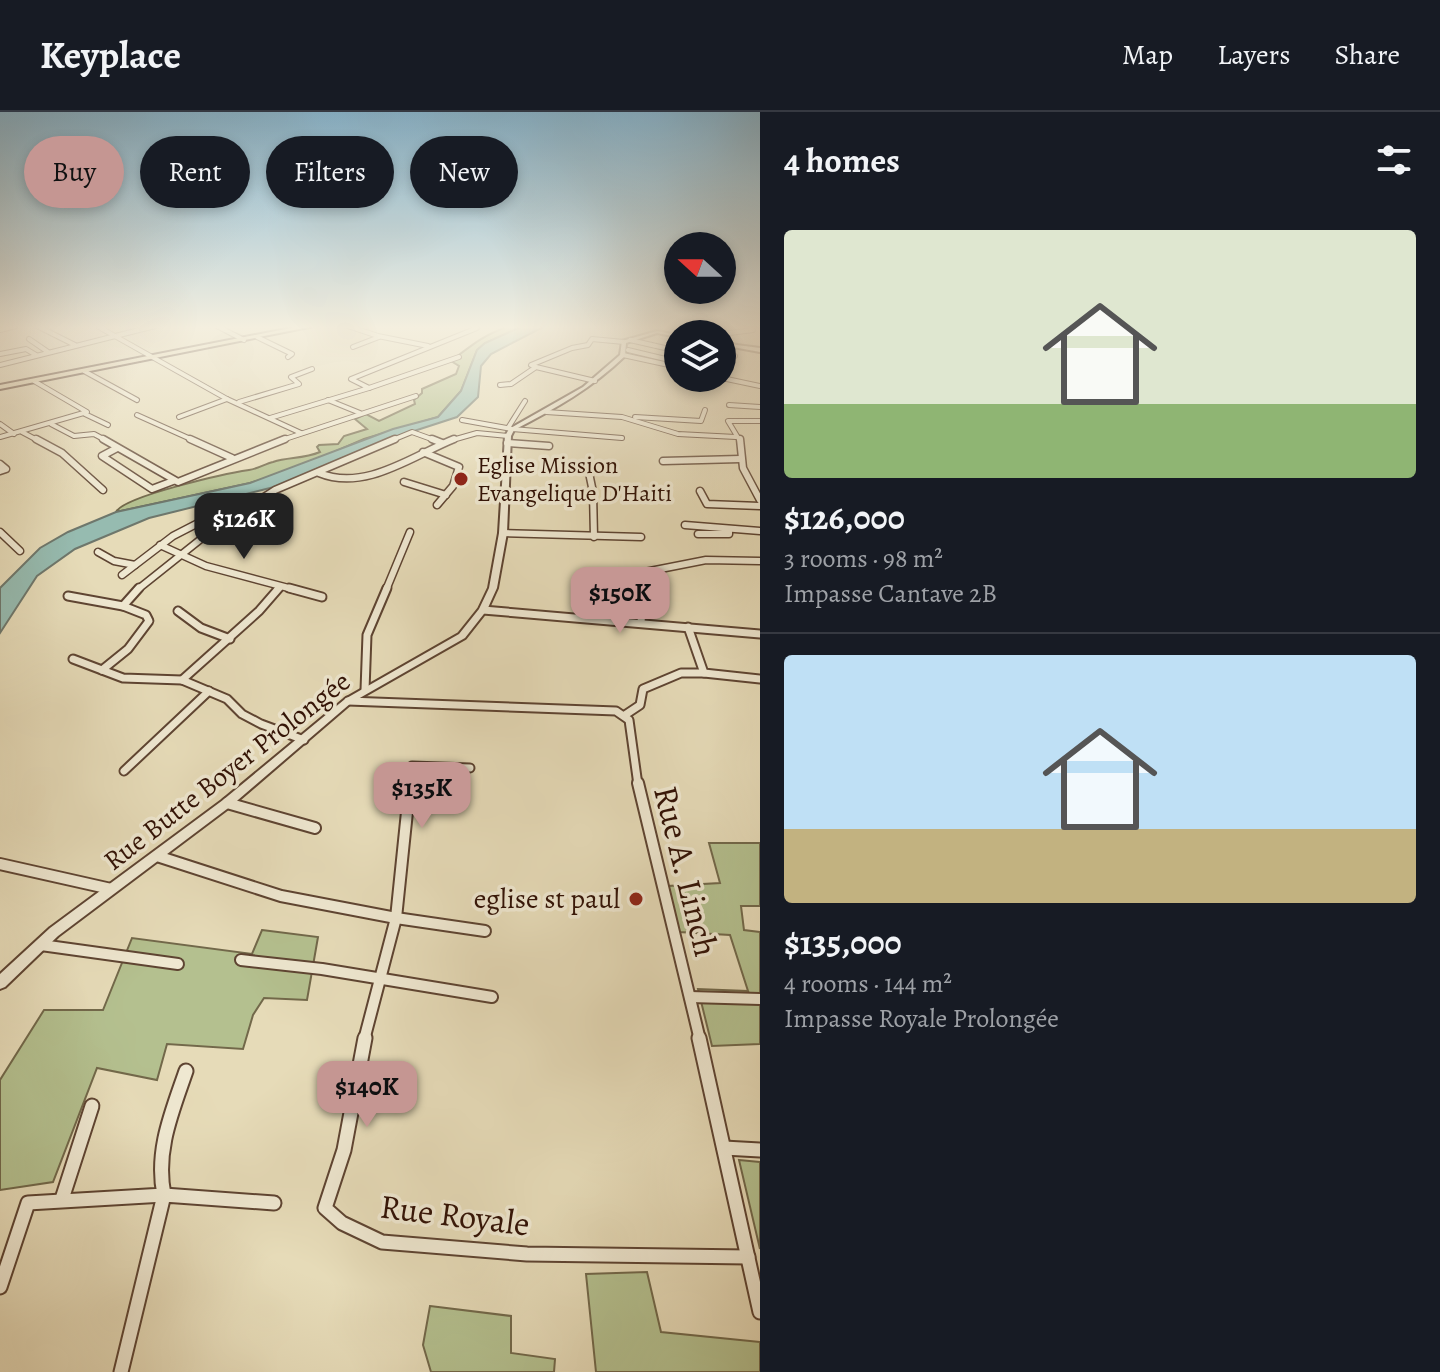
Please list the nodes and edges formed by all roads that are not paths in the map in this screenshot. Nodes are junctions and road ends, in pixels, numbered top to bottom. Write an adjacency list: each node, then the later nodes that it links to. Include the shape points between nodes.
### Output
1 (40, 385): 20 (street)
2 (109, 385): 11 (street)
3 (203, 385): 10 (street)
4 (296, 385): 14 (street)
5 (364, 385): 8 (street)
6 (380, 385): 8 (street)
7 (589, 385): 18 (street)
8 (369, 388): 12 (street)
9 (416, 396): 19 (street)
10 (227, 399): 14 (street); 22 (street)
11 (137, 400)
12 (328, 400): 19 (street); 24 (street)
13 (525, 401): 33 (street)
14 (238, 403): 24 (street)
15 (729, 405): 16 (street)
16 (760, 407)
17 (705, 410): 23 (street, via 701,421)
18 (546, 412): 23 (street); 33 (street)
19 (361, 413): 31 (street)
20 (85, 414): 28 (street); 29 (street)
21 (137, 415): 41 (street)
22 (179, 417)
23 (622, 417): 35 (street, via 678,434)
24 (270, 418): 31 (street)
25 (462, 420): 33 (street)
26 (760, 421): 35 (street, via 728,421)
27 (0, 424): 32 (street)
28 (51, 424): 30 (street); 39 (street, via 74,436 94,434)
29 (108, 425)
30 (22, 432): 32 (street); 50 (street, via 62,453)
31 (301, 433): 41 (street)
32 (14, 434): 34 (street)
33 (509, 434): 36 (street, via 550,430); 37 (street, via 477,433); 38 (street); 61 (street, Rue Butte Boyer Prolongée)
34 (0, 437)
35 (736, 437): 42 (street, via 743,451)
36 (622, 438)
37 (442, 443): 40 (street); 47 (street, via 412,432)
38 (549, 446)
39 (117, 448): 48 (street); 48 (street, via 102,456 152,489)
40 (423, 452): 47 (street, via 353,482); 52 (street, via 459,467)
41 (232, 458): 48 (street, via 194,480)
42 (740, 459): 43 (street); 53 (street)
43 (663, 461)
44 (0, 464): 46 (street, via 6,469)
45 (588, 468): 63 (street)
46 (0, 471)
47 (319, 473): 68 (street, via 275,490)
48 (176, 481)
49 (404, 482): 52 (street)
50 (103, 490)
51 (700, 491): 53 (street, via 707,504)
52 (446, 495): 54 (street)
53 (760, 503)
54 (437, 505)
55 (206, 519): 65 (street)
56 (685, 525): 57 (street)
57 (728, 530): 58 (street); 62 (street, via 730,534)
58 (760, 531)
59 (0, 532): 66 (street)
60 (410, 532): 87 (street, via 367,635)
61 (503, 533): 63 (street); 76 (street, Rue Butte Boyer Prolongée, via 493,588)
62 (698, 534)
63 (594, 537): 64 (street)
64 (641, 537)
65 (160, 545): 68 (street); 70 (street)
66 (20, 551)
67 (98, 552): 70 (street)
68 (182, 554): 72 (street); 75 (street, via 145,581)
69 (760, 561): 78 (street, via 706,560 652,568 642,578)
70 (135, 565): 71 (street)
71 (122, 575)
72 (280, 587): 74 (street); 81 (street)
73 (68, 596): 75 (street)
74 (322, 597)
75 (123, 606): 83 (street, via 149,621 128,649)
76 (483, 610): 78 (street); 87 (street, Rue Butte Boyer Prolongée, via 462,636)
77 (178, 611): 81 (street, via 201,628)
78 (641, 622): 79 (street)
79 (688, 627): 80 (street); 84 (street)
80 (760, 634)
81 (230, 639): 86 (street)
82 (73, 659): 83 (street)
83 (102, 670): 86 (street, via 123,678)
84 (704, 673): 85 (street); 90 (street, via 681,673 643,689 640,705)
85 (760, 679)
86 (182, 680): 88 (street)
87 (365, 690): 89 (street, Rue Butte Boyer Prolongée)
88 (209, 691): 91 (street, via 261,724); 93 (street)
89 (348, 701): 90 (street); 91 (street, Rue Butte Boyer Prolongée)
90 (625, 715): 107 (street, Rue A. Linch)
91 (304, 740): 94 (street, Rue Butte Boyer Prolongée)
92 (470, 768): 99 (street, Rue Royale, via 412,766)
93 (124, 771)
94 (227, 803): 95 (street); 96 (street, Rue Butte Boyer Prolongée)
95 (315, 828)
96 (157, 856): 98 (street, Rue Butte Boyer Prolongée); 99 (street, via 281,896)
97 (0, 864): 98 (street)
98 (111, 889): 101 (street, Rue Butte Boyer Prolongée)
99 (396, 918): 100 (street); 104 (street, Rue Royale)
100 (485, 931)
101 (41, 945): 103 (street); 105 (street, Rue Butte Boyer Prolongée)
102 (241, 960): 104 (street)
103 (178, 964)
104 (379, 978): 106 (street); 116 (street, Rue Royale, via 344,1150 325,1208 342,1223 382,1242 527,1254)
105 (0, 983)
106 (492, 997)
107 (690, 997): 108 (street); 111 (street, Rue A. Linch)
108 (760, 999)
109 (186, 1071): 113 (street, via 161,1151 158,1177)
110 (92, 1106): 114 (street)
111 (724, 1148): 112 (street); 116 (street, Rue A. Linch)
112 (760, 1150)
113 (164, 1195): 114 (street); 115 (street); 119 (street)
114 (62, 1199): 117 (street, via 28,1203)
115 (274, 1203)
116 (748, 1257): 118 (street, Rue A. Linch)
117 (0, 1287)
118 (760, 1312)
119 (121, 1372)

